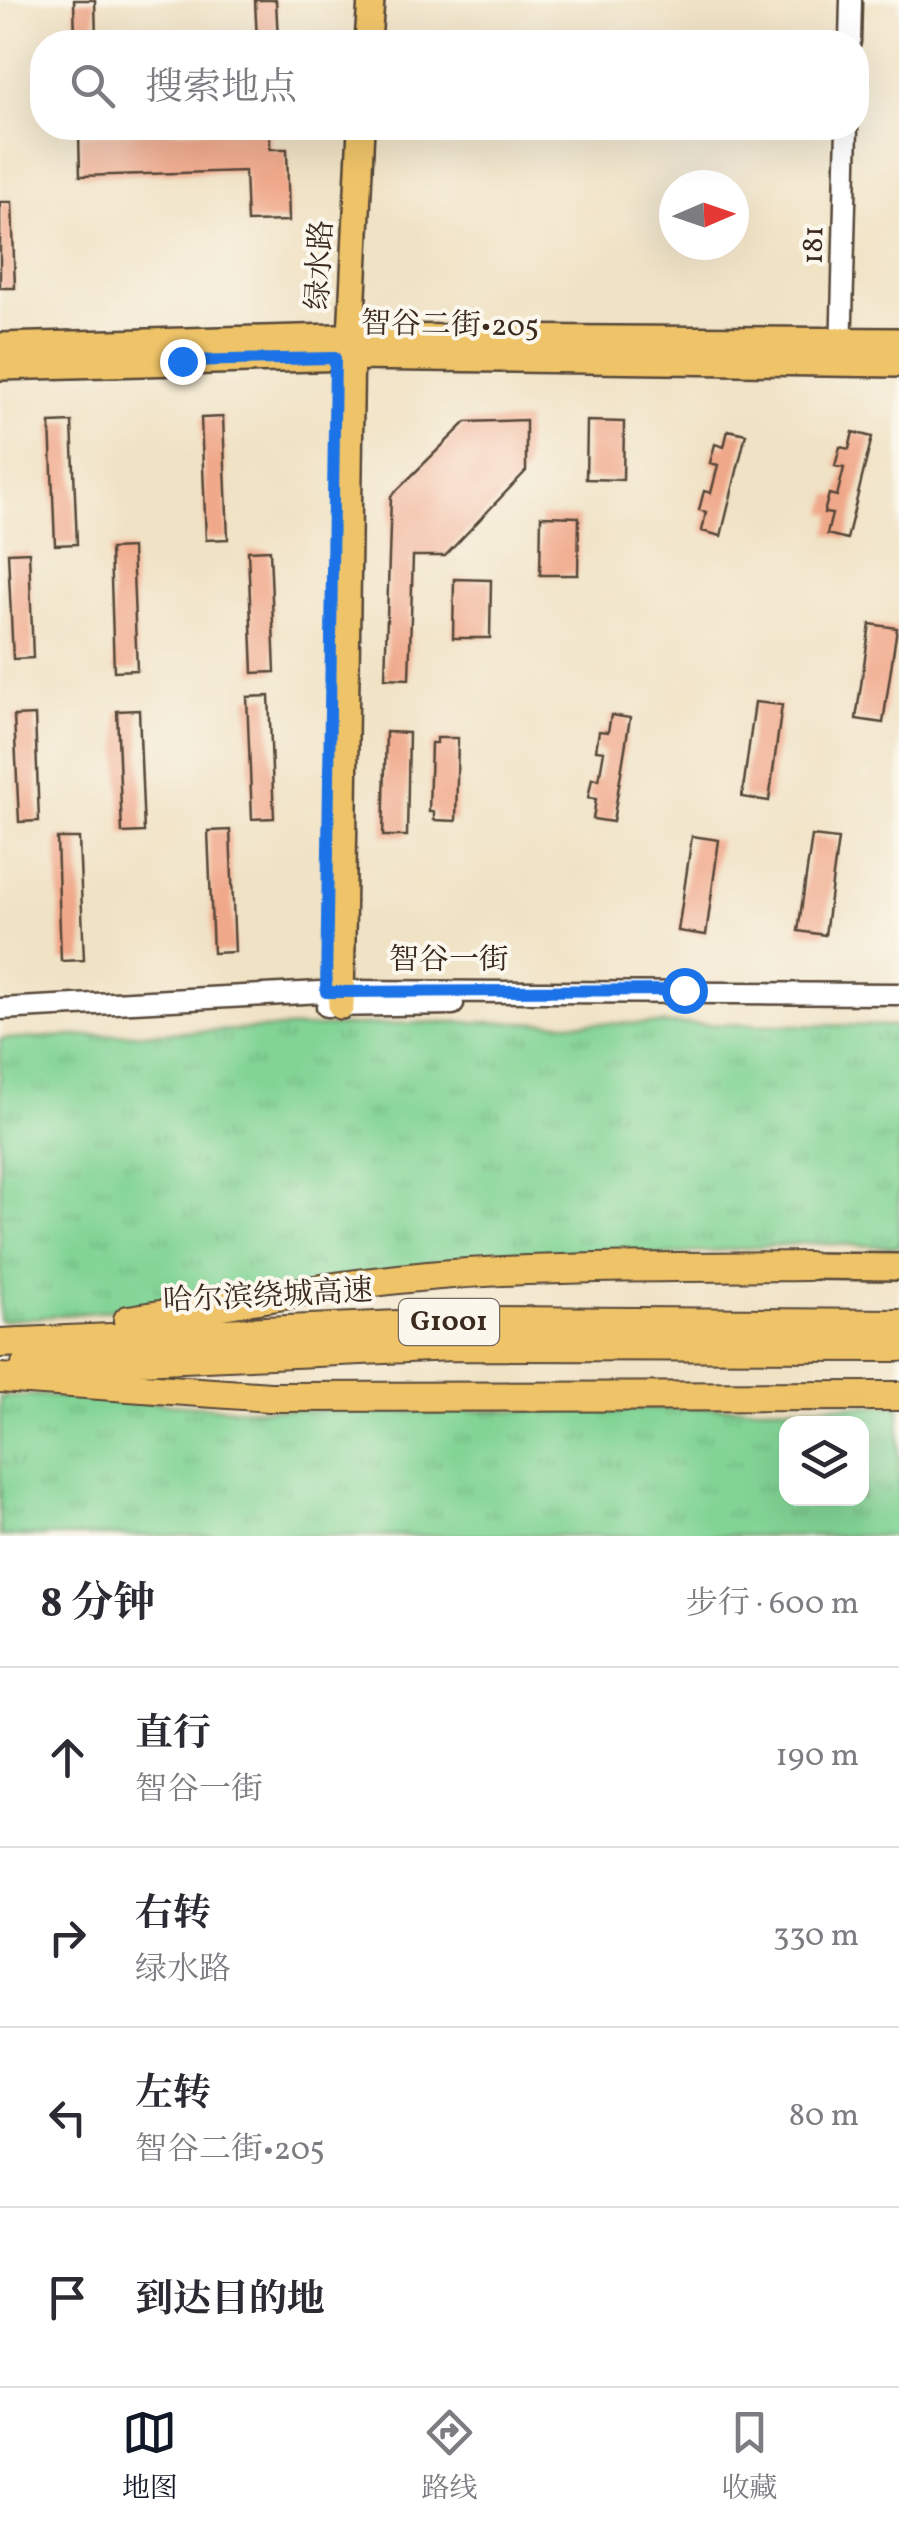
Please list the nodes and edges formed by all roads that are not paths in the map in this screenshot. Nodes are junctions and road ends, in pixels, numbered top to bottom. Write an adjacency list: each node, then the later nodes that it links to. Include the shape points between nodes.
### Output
1 (355, 0): 4 (main road)
2 (371, 0): 5 (main road)
3 (851, 0): 6 (street)
4 (353, 30)
5 (369, 30)
6 (850, 30)
7 (348, 140): 12 (main road, 绿水路)
8 (360, 140): 12 (main road, 绿水路)
9 (848, 140): 13 (street, 181)
10 (899, 341): 13 (main road, 智谷二街•205)
11 (0, 346): 12 (main road, 智谷二街•205)
12 (343, 347): 13 (main road, 智谷二街•205); 15 (main road, 智谷二街•205); 17 (main road, 绿水路)
13 (842, 352): 14 (main road, 智谷二街•205)
14 (899, 364)
15 (0, 366)
16 (899, 994): 17 (street, 智谷一街)
17 (333, 999): 18 (street, 智谷一街); 19 (street, 智谷一街); 20 (street, 智谷一街)
18 (899, 1007)
19 (0, 1009)
20 (0, 1022)
21 (808, 1266): 22 (main road); 24 (highway, via 450,1274)
22 (899, 1266)
23 (899, 1324): 25 (highway, 哈尔滨绕城高速 / G1001, via 487,1321)
24 (0, 1335)
25 (0, 1343)
26 (899, 1347): 27 (highway, 哈尔滨绕城高速 / G1001, via 453,1346)
27 (0, 1367)
28 (0, 1378): 29 (highway, via 270,1397)
29 (899, 1396)

